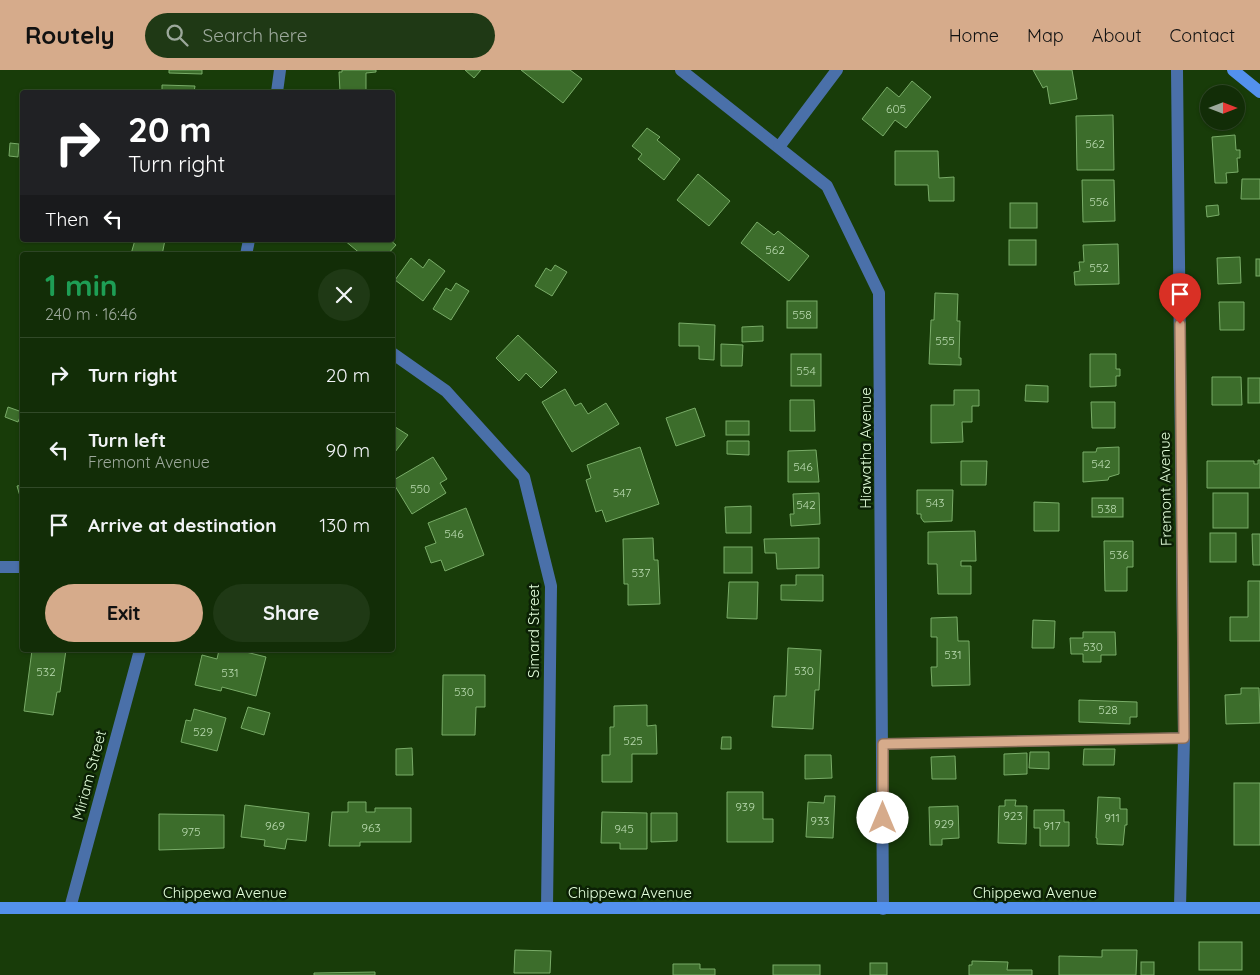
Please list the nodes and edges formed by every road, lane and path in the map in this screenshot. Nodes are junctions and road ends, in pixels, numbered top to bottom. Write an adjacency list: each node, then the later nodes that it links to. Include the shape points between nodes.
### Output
1 (280, 70): 6 (street)
2 (681, 70): 8 (street, Hiawatha Avenue)
3 (837, 70): 8 (street)
4 (1177, 70): 13 (street, Fremont Avenue)
5 (1233, 70): 7 (street)
6 (277, 90)
7 (1260, 92)
8 (779, 147): 14 (street, Hiawatha Avenue, via 827,186 879,292)
9 (395, 355): 17 (street, Simard Street, via 446,391 524,477 551,586)
10 (0, 567): 11 (street)
11 (20, 567)
12 (139, 652): 16 (street, Miriam Street)
13 (1184, 738): 14 (lane); 18 (street, Fremont Avenue)
14 (883, 744): 20 (street, Hiawatha Avenue)
15 (0, 908): 16 (street, Chippewa Avenue)
16 (70, 908): 17 (street, Chippewa Avenue)
17 (547, 908): 20 (street, Chippewa Avenue)
18 (1180, 908): 19 (street, Chippewa Avenue); 20 (street, Chippewa Avenue)
19 (1260, 908)
20 (883, 909)

